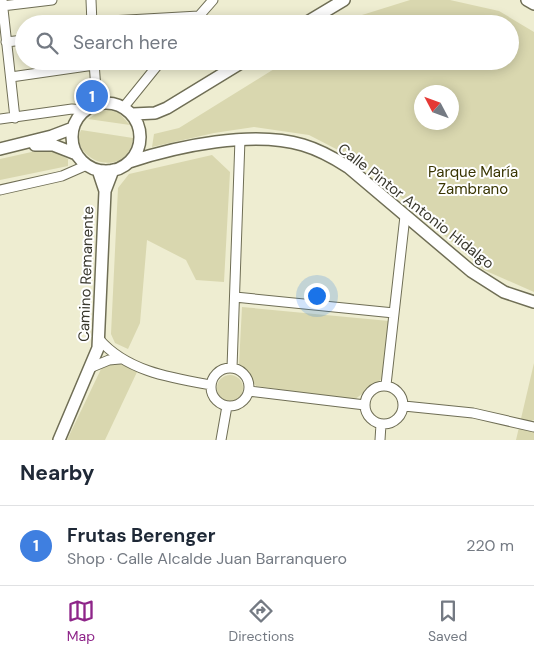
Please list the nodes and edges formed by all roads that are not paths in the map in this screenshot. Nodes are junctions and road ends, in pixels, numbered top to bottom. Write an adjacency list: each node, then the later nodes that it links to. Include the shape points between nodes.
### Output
1 (52, 0): 6 (street)
2 (91, 0): 8 (street)
3 (213, 0): 9 (street)
4 (344, 0): 10 (street)
5 (527, 0): 7 (street)
6 (2, 3): 12 (street)
7 (534, 4)
8 (92, 15)
9 (200, 15)
10 (319, 15)
11 (15, 41): 12 (street)
12 (6, 42): 17 (street)
13 (52, 70): 17 (street)
14 (95, 70): 18 (street)
15 (154, 70): 20 (street)
16 (229, 70): 20 (street, via 155,113)
17 (11, 77): 21 (street)
18 (97, 104): 19 (street); 20 (street, via 108,102)
19 (84, 110): 21 (street, via 72,108); 23 (street)
20 (128, 111): 28 (street, via 140,134 139,146)
21 (15, 118): 22 (street)
22 (0, 119)
23 (73, 128): 25 (street); 27 (street)
24 (240, 139): 28 (street, Calle Pintor Antonio Hidalgo, via 150,155); 33 (street, Calle Pintor Antonio Hidalgo, via 302,144 330,155); 34 (street)
25 (18, 144): 26 (street); 27 (street, via 53,145)
26 (0, 149)
27 (76, 154): 29 (street)
28 (129, 162): 30 (street)
29 (92, 168): 30 (street); 31 (street); 32 (street, Camino Remanente)
30 (113, 170): 32 (street, Camino Remanente)
31 (0, 190)
32 (105, 191): 37 (street, Camino Remanente)
33 (406, 216): 35 (street, Calle Pintor Antonio Hidalgo, via 471,271 504,292); 36 (street)
34 (235, 297): 36 (street); 39 (street)
35 (534, 302)
36 (394, 314): 42 (street)
37 (99, 339): 38 (street); 40 (street, Camino Remanente)
38 (120, 359): 40 (street, via 109,360); 41 (street, via 165,376)
39 (232, 368): 41 (street, via 218,372); 43 (street, via 245,376)
40 (90, 372): 49 (street); 50 (street, Camino Remanente)
41 (210, 385): 45 (street, via 214,399)
42 (386, 385): 44 (street, via 371,390); 46 (street, via 399,392)
43 (249, 391): 44 (street); 45 (street, via 241,403)
44 (365, 405): 47 (street, via 370,417)
45 (227, 406): 51 (street)
46 (404, 406): 47 (street, via 396,420); 48 (street, via 473,413)
47 (381, 424): 52 (street)
48 (534, 426)
49 (51, 440)
50 (59, 440)
51 (221, 440)
52 (380, 440)

